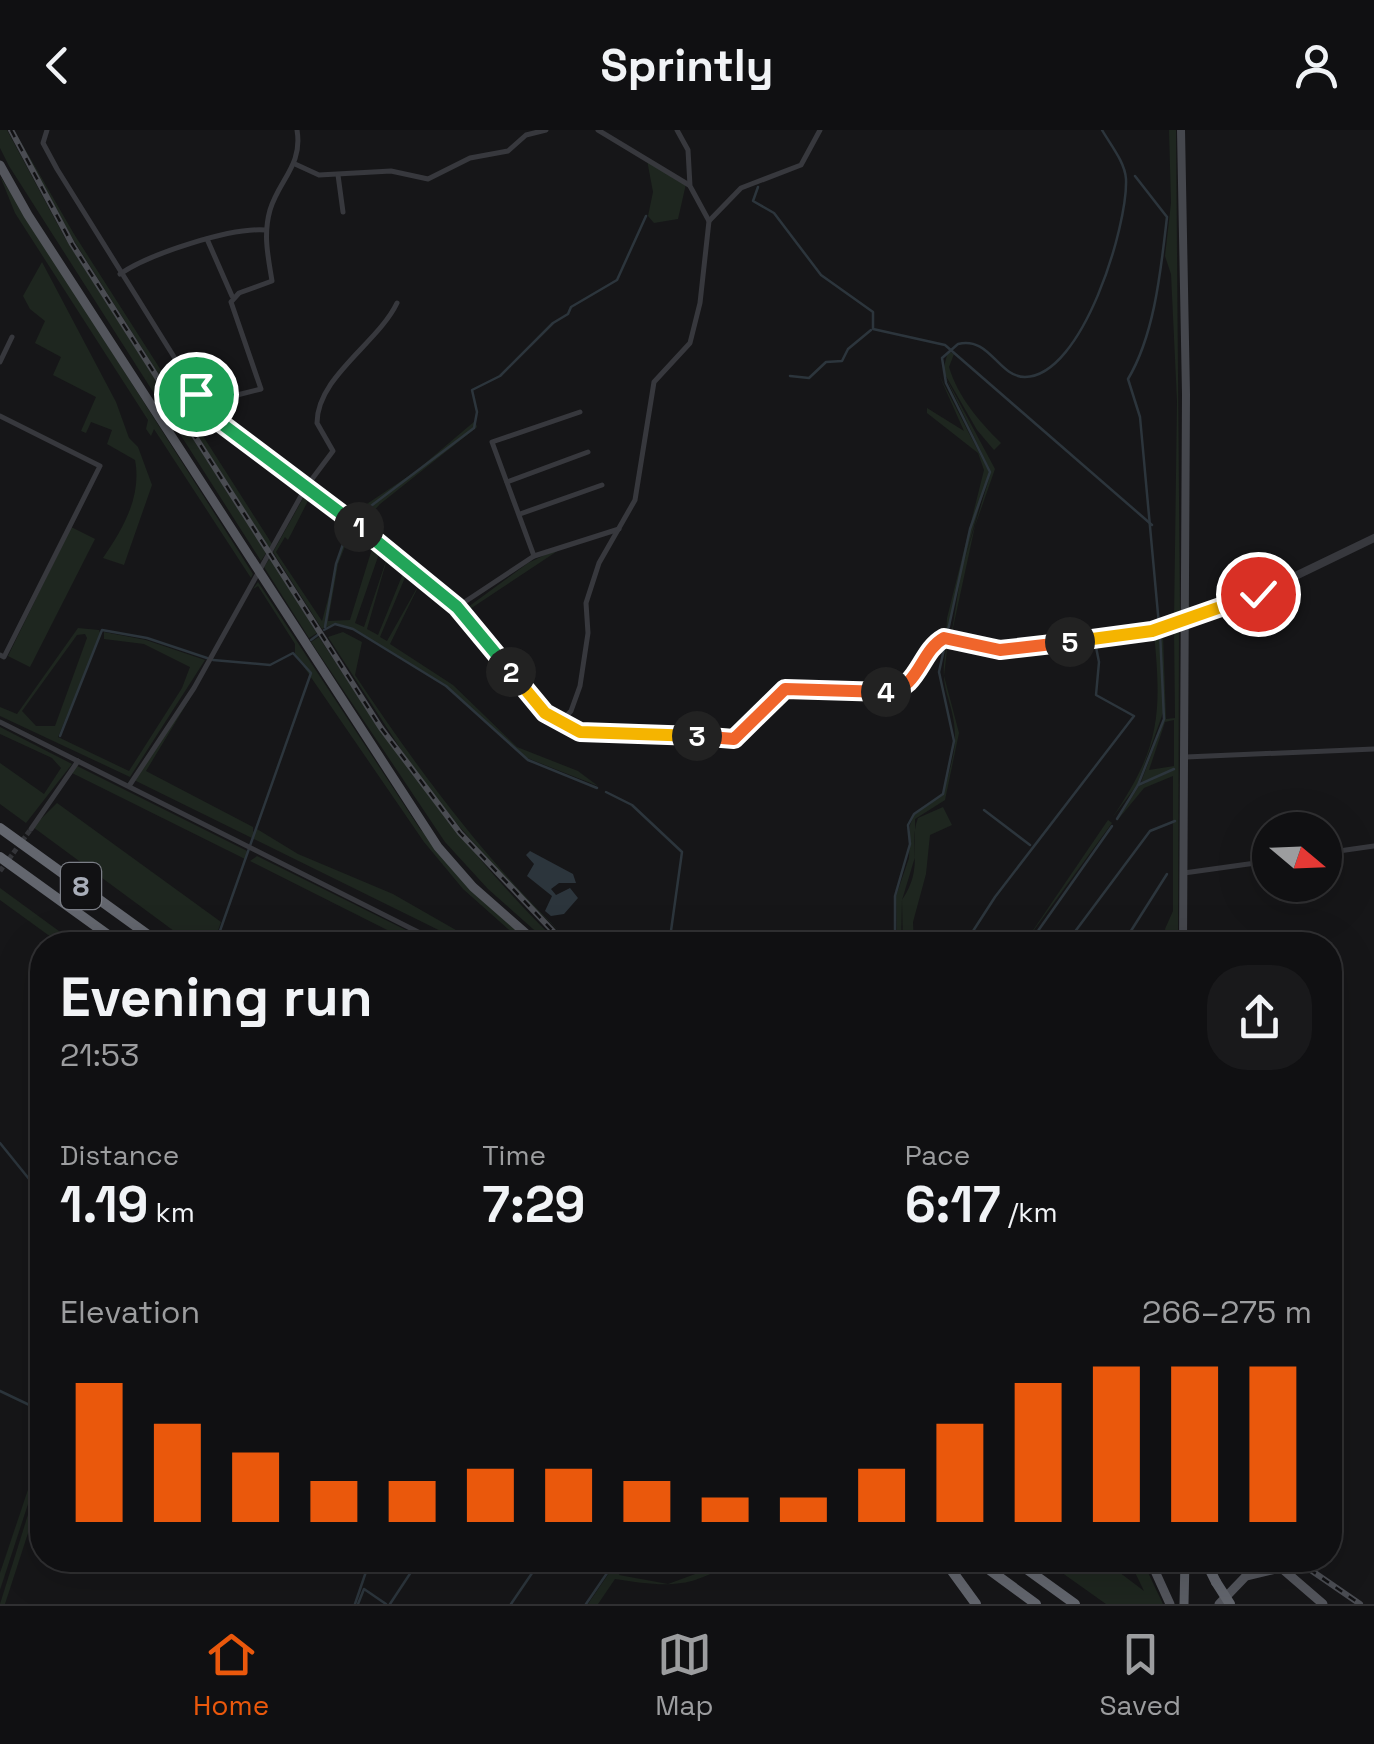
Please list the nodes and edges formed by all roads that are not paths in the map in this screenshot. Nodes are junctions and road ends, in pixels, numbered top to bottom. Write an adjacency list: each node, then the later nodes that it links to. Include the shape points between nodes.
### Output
1 (47, 130): 16 (street, via 46,148)
2 (297, 130): 8 (street)
3 (546, 130): 10 (street, via 428,179 391,171)
4 (598, 130): 11 (street)
5 (677, 130): 11 (street, via 688,150)
6 (820, 130): 13 (street, via 801,165 741,188)
7 (1181, 130): 34 (main road)
8 (295, 164): 10 (street); 14 (street, via 274,199)
9 (0, 165): 32 (main road)
10 (338, 175): 12 (street)
11 (690, 186): 13 (street)
12 (343, 212)
13 (709, 221): 29 (street, via 695,327 654,382 635,500)
14 (266, 230): 15 (street); 17 (street, via 272,280)
15 (207, 239): 16 (street); 17 (street)
16 (120, 274): 27 (street, via 209,413)
17 (232, 297): 21 (street, via 260,389)
18 (397, 304): 27 (street, via 322,396 317,423 333,451)
19 (12, 337): 20 (street)
20 (0, 362)
21 (237, 394)
22 (580, 412): 25 (street, via 492,442)
23 (0, 416): 35 (street, via 100,466)
24 (588, 452): 25 (street)
25 (507, 482): 28 (street)
26 (602, 485): 28 (street)
27 (306, 487): 32 (street); 33 (street)
28 (520, 514): 31 (street)
29 (621, 528): 31 (street); 37 (street, via 598,563 580,686)
30 (1374, 538): 34 (street)
31 (534, 556): 33 (street)
32 (260, 572): 41 (street); 52 (main road, via 438,847)
33 (457, 607): 37 (street)
34 (1184, 621): 37 (street, via 1012,650 948,639 904,688 793,687 734,739 594,734); 39 (main road)
35 (0, 655)
36 (0, 722): 40 (street)
37 (559, 724)
38 (1374, 749): 39 (street)
39 (1186, 757): 48 (main road)
40 (78, 761): 41 (street); 43 (street)
41 (129, 786): 51 (street)
42 (0, 828): 50 (highway, 8)
43 (31, 829)
44 (1374, 846): 45 (street)
45 (1342, 851)
46 (0, 857): 49 (highway, 8)
47 (1252, 864): 48 (street)
48 (1184, 873): 53 (main road)
49 (104, 932)
50 (144, 932)
51 (418, 932)
52 (524, 932)
53 (1183, 932)
54 (953, 1572): 64 (highway)
55 (992, 1572): 65 (highway)
56 (1030, 1572): 66 (highway)
57 (1155, 1572): 67 (main road)
58 (1185, 1572): 68 (highway)
59 (1211, 1572): 70 (highway, bridge)
60 (1247, 1572): 63 (main road)
61 (1263, 1572): 63 (main road)
62 (1285, 1572): 71 (main road)
63 (1246, 1576): 69 (main road)
64 (976, 1604)
65 (1036, 1604)
66 (1074, 1604)
67 (1170, 1604)
68 (1184, 1604)
69 (1218, 1604)
70 (1230, 1604)
71 (1323, 1604)

